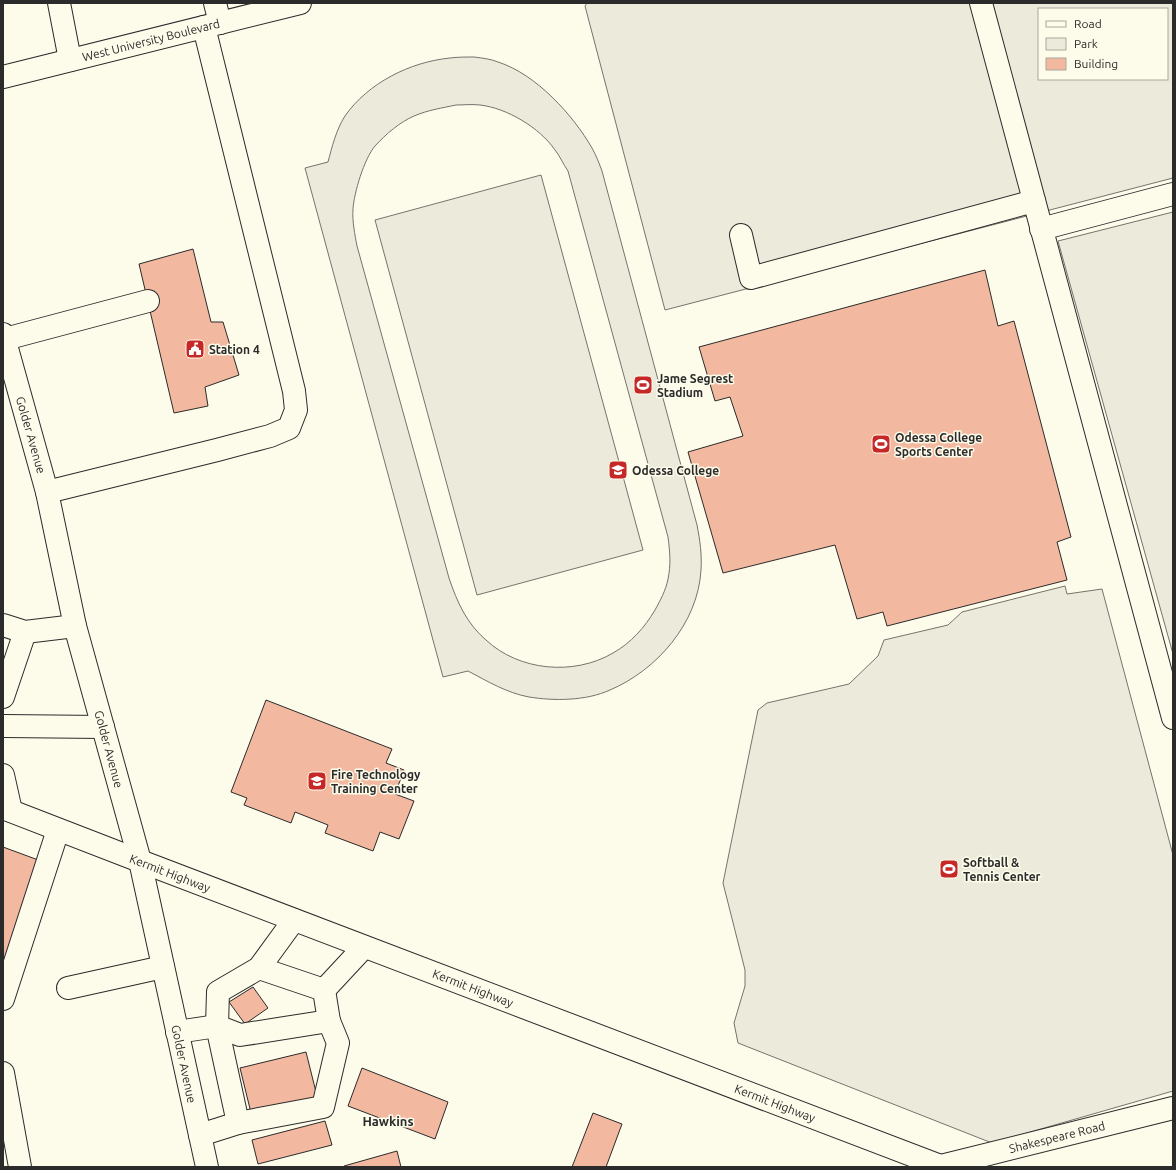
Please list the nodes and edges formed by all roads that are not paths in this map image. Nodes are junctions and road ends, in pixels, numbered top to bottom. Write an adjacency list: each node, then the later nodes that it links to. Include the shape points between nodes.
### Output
1 (59, 3): 5 (main road)
2 (300, 3): 4 (main road, West University Boulevard)
3 (981, 3): 8 (main road)
4 (213, 18): 5 (main road, West University Boulevard); 13 (main road, via 296,410 289,428 270,436)
5 (70, 60): 6 (main road, West University Boulevard)
6 (3, 77)
7 (1173, 194): 9 (main road)
8 (1034, 201): 9 (main road); 10 (main road, via 752,278)
9 (1042, 228): 18 (main road)
10 (741, 235)
11 (148, 301): 12 (main road)
12 (4, 337): 13 (main road, Golder Avenue)
13 (47, 492): 15 (main road, Golder Avenue)
14 (3, 625): 16 (main road)
15 (75, 626): 16 (main road); 20 (main road, Golder Avenue)
16 (25, 632): 17 (main road)
17 (3, 696)
18 (1173, 718)
19 (3, 726): 20 (main road)
20 (103, 727): 24 (main road, Golder Avenue)
21 (3, 774): 22 (main road)
22 (7, 810): 23 (main road, Kermit Highway)
23 (58, 830): 24 (main road, Kermit Highway); 31 (main road)
24 (140, 862): 25 (main road, Kermit Highway); 27 (main road, Golder Avenue)
25 (294, 920): 26 (main road, Kermit Highway); 28 (main road)
26 (364, 947): 30 (main road); 41 (main road, Kermit Highway)
27 (163, 966): 29 (main road); 34 (main road, Golder Avenue)
28 (260, 968): 30 (main road); 33 (main road, via 218,992)
29 (68, 988)
30 (324, 990): 32 (main road)
31 (3, 998)
32 (329, 1021): 33 (main road, via 240,1035); 37 (main road, via 338,1043 323,1107)
33 (217, 1026): 34 (main road); 37 (main road)
34 (177, 1032): 38 (main road, Golder Avenue)
35 (3, 1073): 39 (main road)
36 (1173, 1108): 41 (main road, Shakespeare Road)
37 (238, 1123): 38 (main road)
38 (200, 1135): 40 (main road, Golder Avenue)
39 (20, 1167)
40 (207, 1167)
41 (942, 1167)

